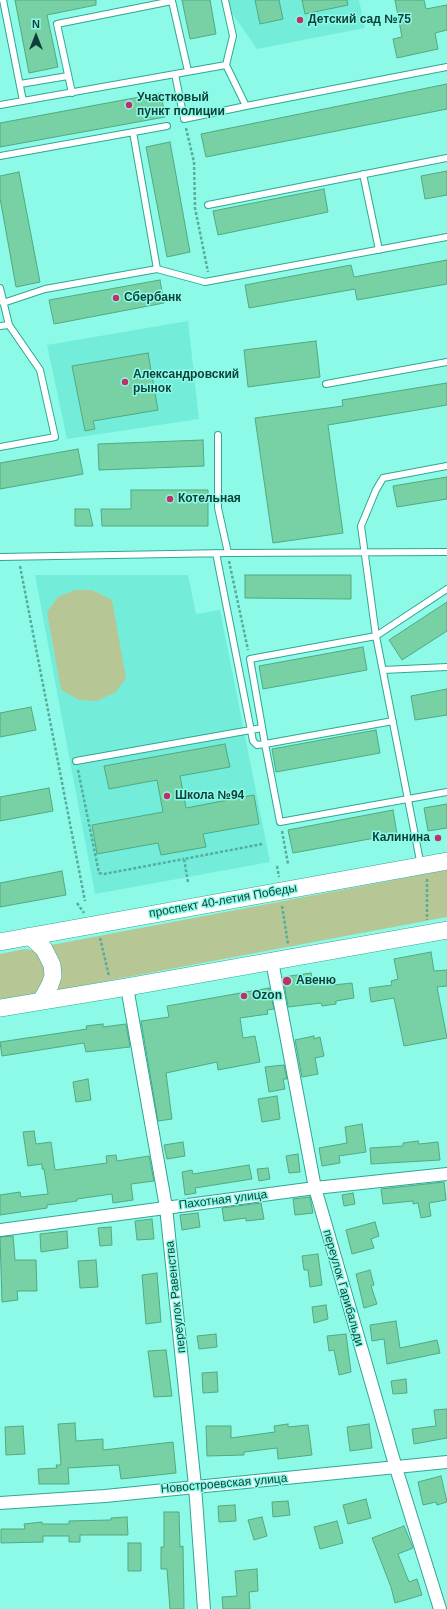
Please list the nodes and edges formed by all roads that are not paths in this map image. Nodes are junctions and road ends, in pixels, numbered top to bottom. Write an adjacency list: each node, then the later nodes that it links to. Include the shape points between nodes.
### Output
1 (3, 0): 8 (lane)
2 (225, 0): 3 (lane, via 232,36)
3 (226, 65): 5 (lane); 12 (lane)
4 (447, 67): 12 (lane)
5 (188, 71): 6 (lane); 7 (lane, via 172,1 57,24)
6 (175, 74): 9 (lane); 12 (lane, via 184,119)
7 (68, 76): 8 (lane); 9 (lane)
8 (20, 84): 10 (lane)
9 (72, 93): 10 (lane)
10 (23, 101): 11 (lane)
11 (0, 105)
12 (246, 106)
13 (167, 126): 14 (lane)
14 (133, 132): 15 (lane); 21 (lane)
15 (0, 156)
16 (447, 158): 17 (lane)
17 (363, 174): 18 (lane); 20 (lane)
18 (208, 205)
19 (447, 238): 20 (lane)
20 (379, 250): 21 (lane, via 205,282)
21 (157, 269): 23 (lane, via 44,289)
22 (0, 288): 23 (lane)
23 (3, 303): 24 (lane)
24 (9, 325): 25 (lane); 29 (lane, via 40,370 55,437)
25 (0, 326)
26 (447, 362): 27 (lane)
27 (326, 384)
28 (218, 435): 34 (lane, via 218,508)
29 (0, 447)
30 (447, 466): 31 (lane, via 384,478 376,490 361,526)
31 (364, 552): 32 (lane); 34 (lane); 37 (lane)
32 (447, 552)
33 (216, 553): 34 (lane); 35 (lane); 42 (lane)
34 (228, 553)
35 (0, 557)
36 (447, 589): 37 (lane)
37 (376, 636): 39 (lane); 41 (lane, via 250,659)
38 (447, 667): 39 (lane)
39 (383, 670): 40 (lane)
40 (393, 721): 43 (lane); 46 (lane)
41 (262, 728): 42 (lane); 43 (lane)
42 (251, 730): 43 (lane, via 254,744); 44 (lane)
43 (265, 744): 46 (lane, via 280,822)
44 (76, 761)
45 (447, 792): 46 (lane)
46 (408, 799): 48 (lane)
47 (447, 861): 48 (main road, проспект 40-летия Победы)
48 (424, 865): 50 (main road, проспект 40-летия Победы)
49 (447, 930): 52 (main road)
50 (30, 936): 51 (main road, проспект 40-летия Победы); 54 (main road, via 44,949 52,965 53,976)
51 (0, 942)
52 (272, 961): 53 (main road); 57 (street, переулок Гарибальди)
53 (119, 989): 54 (main road); 58 (street, переулок Равенства)
54 (41, 1001): 55 (main road)
55 (0, 1008)
56 (447, 1174): 57 (street, Пахотная улица)
57 (315, 1188): 58 (street, Пахотная улица); 61 (street, переулок Гарибальди)
58 (166, 1207): 59 (street, Пахотная улица); 62 (street, переулок Равенства)
59 (0, 1230)
60 (447, 1462): 61 (street, Новостроевская улица)
61 (396, 1468): 62 (street, Новостроевская улица); 65 (street, переулок Гарибальди)
62 (195, 1486): 63 (street, Новостроевская улица, via 105,1496); 64 (street, переулок Равенства)
63 (0, 1503)
64 (204, 1609)
65 (440, 1609)

